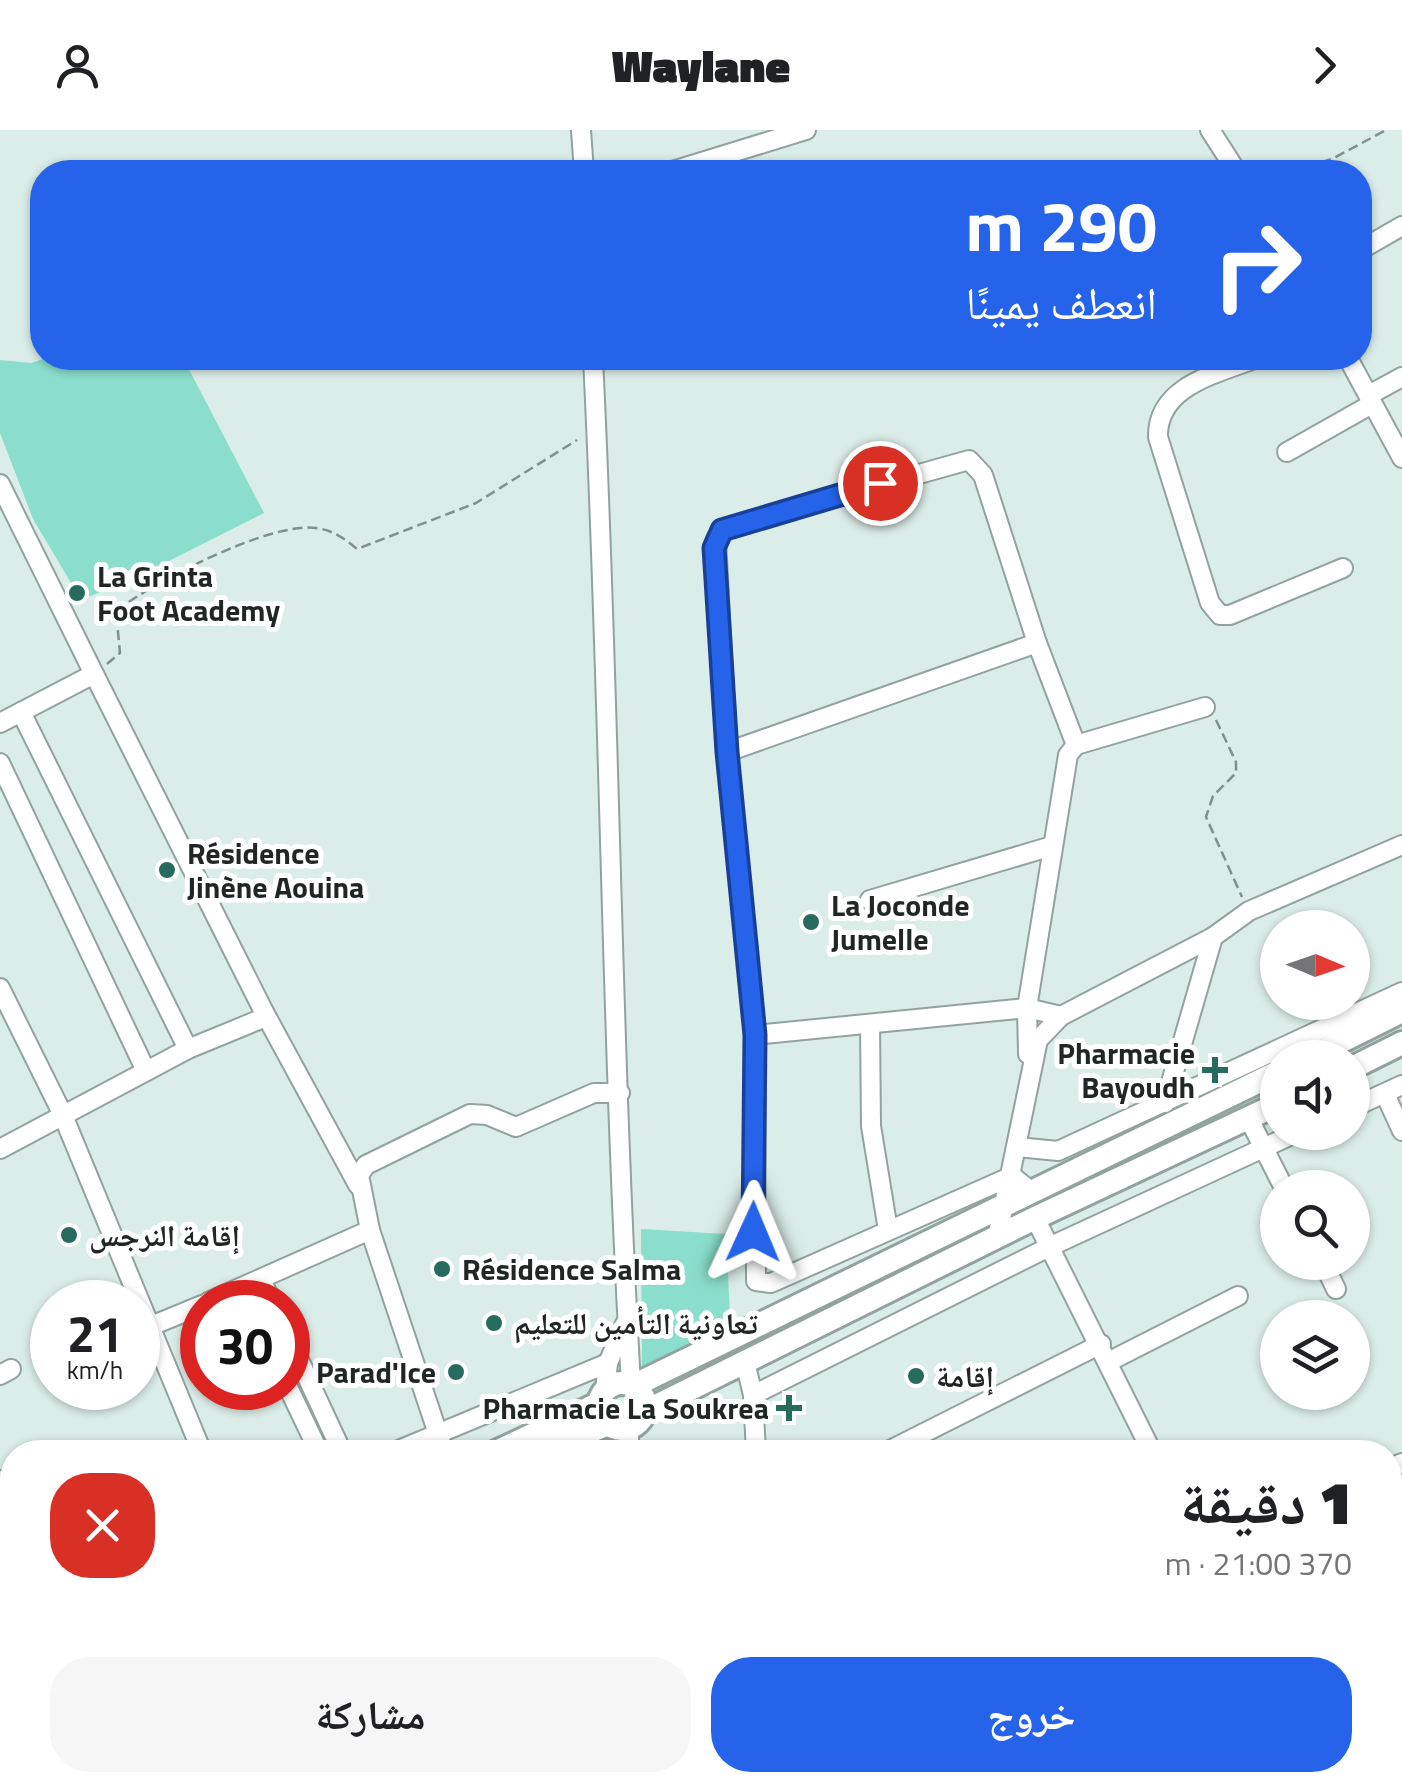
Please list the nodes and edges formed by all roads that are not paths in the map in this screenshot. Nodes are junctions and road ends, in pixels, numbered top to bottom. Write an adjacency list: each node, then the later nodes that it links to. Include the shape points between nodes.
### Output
1 (581, 130): 4 (street)
2 (806, 130): 5 (street)
3 (1210, 130): 6 (street)
4 (583, 160)
5 (708, 160)
6 (1229, 160)
7 (1402, 226): 8 (street)
8 (1372, 243)
9 (594, 370): 46 (street)
10 (1229, 370): 17 (street, via 1172,395 1158,416 1158,437 1210,604 1230,615)
11 (1355, 370): 13 (street)
12 (1402, 377): 13 (street)
13 (1371, 399): 14 (street); 15 (street)
14 (1287, 452)
15 (1402, 458)
16 (0, 484): 19 (street)
17 (1343, 568)
18 (1037, 643): 23 (street); 24 (street); 24 (street, via 983,475 969,460 722,530 714,548)
19 (94, 674): 21 (street); 34 (street)
20 (1205, 707): 23 (street)
21 (21, 712): 22 (street); 40 (street)
22 (0, 723)
23 (1076, 745): 27 (street, via 1068,755)
24 (727, 752): 37 (street)
25 (0, 763): 42 (street)
26 (1402, 844): 29 (street, via 1249,912)
27 (1052, 846): 28 (street); 32 (street)
28 (870, 900)
29 (1213, 937): 35 (street); 48 (street)
30 (0, 988): 50 (street)
31 (1402, 992): 48 (street)
32 (1027, 1008): 35 (street); 36 (street); 43 (street)
33 (1402, 1011): 38 (main road)
34 (264, 1012): 40 (street); 58 (street)
35 (1061, 1016): 43 (street, via 1038,1040)
36 (870, 1026): 37 (street); 63 (street, via 872,1126)
37 (755, 1035): 63 (street, via 756,1280 771,1284)
38 (1344, 1040)
39 (1402, 1043): 41 (main road)
40 (188, 1049): 42 (street)
41 (1370, 1059)
42 (146, 1071): 50 (street)
43 (1029, 1077): 54 (street)
44 (1260, 1081): 59 (main road)
45 (1393, 1090): 47 (street); 52 (street)
46 (620, 1094): 58 (street, via 594,1093 516,1127 470,1114 366,1165); 71 (street)
47 (1370, 1100)
48 (1165, 1102): 54 (street, via 1058,1151)
49 (1260, 1112): 51 (main road)
50 (62, 1113): 55 (street); 66 (street)
51 (1248, 1118): 53 (street); 61 (main road)
52 (1402, 1131)
53 (1260, 1140)
54 (1017, 1147): 57 (street)
55 (0, 1149)
56 (1260, 1150): 65 (street)
57 (1012, 1176): 59 (street); 60 (street); 63 (street)
58 (358, 1185): 62 (street)
59 (1033, 1194): 60 (main road)
60 (999, 1210): 64 (street); 78 (main road)
61 (1034, 1218): 64 (main road); 65 (street)
62 (370, 1230): 67 (street); 82 (street)
63 (888, 1230)
64 (996, 1238): 75 (main road)
65 (1049, 1247): 72 (street); 79 (street)
66 (132, 1280)
67 (261, 1280)
68 (1332, 1280): 69 (street)
69 (1336, 1289)
70 (1238, 1296): 74 (street)
71 (627, 1318): 76 (street); 78 (street)
72 (1100, 1344): 74 (street); 92 (street)
73 (160, 1348): 83 (street)
74 (1110, 1361): 93 (street)
75 (744, 1362): 79 (street); 81 (main road)
76 (608, 1364): 81 (street); 82 (street)
77 (310, 1383): 85 (street)
78 (632, 1385): 81 (main road, via 643,1397)
79 (753, 1395): 91 (street)
80 (299, 1410): 84 (street)
81 (617, 1412): 88 (main road); 89 (main road); 90 (street)
82 (436, 1432): 86 (street); 87 (street)
83 (197, 1440)
84 (314, 1440)
85 (336, 1440)
86 (419, 1440)
87 (439, 1440)
88 (532, 1440)
89 (567, 1440)
90 (625, 1440)
91 (755, 1440)
92 (910, 1440)
93 (1146, 1440)

